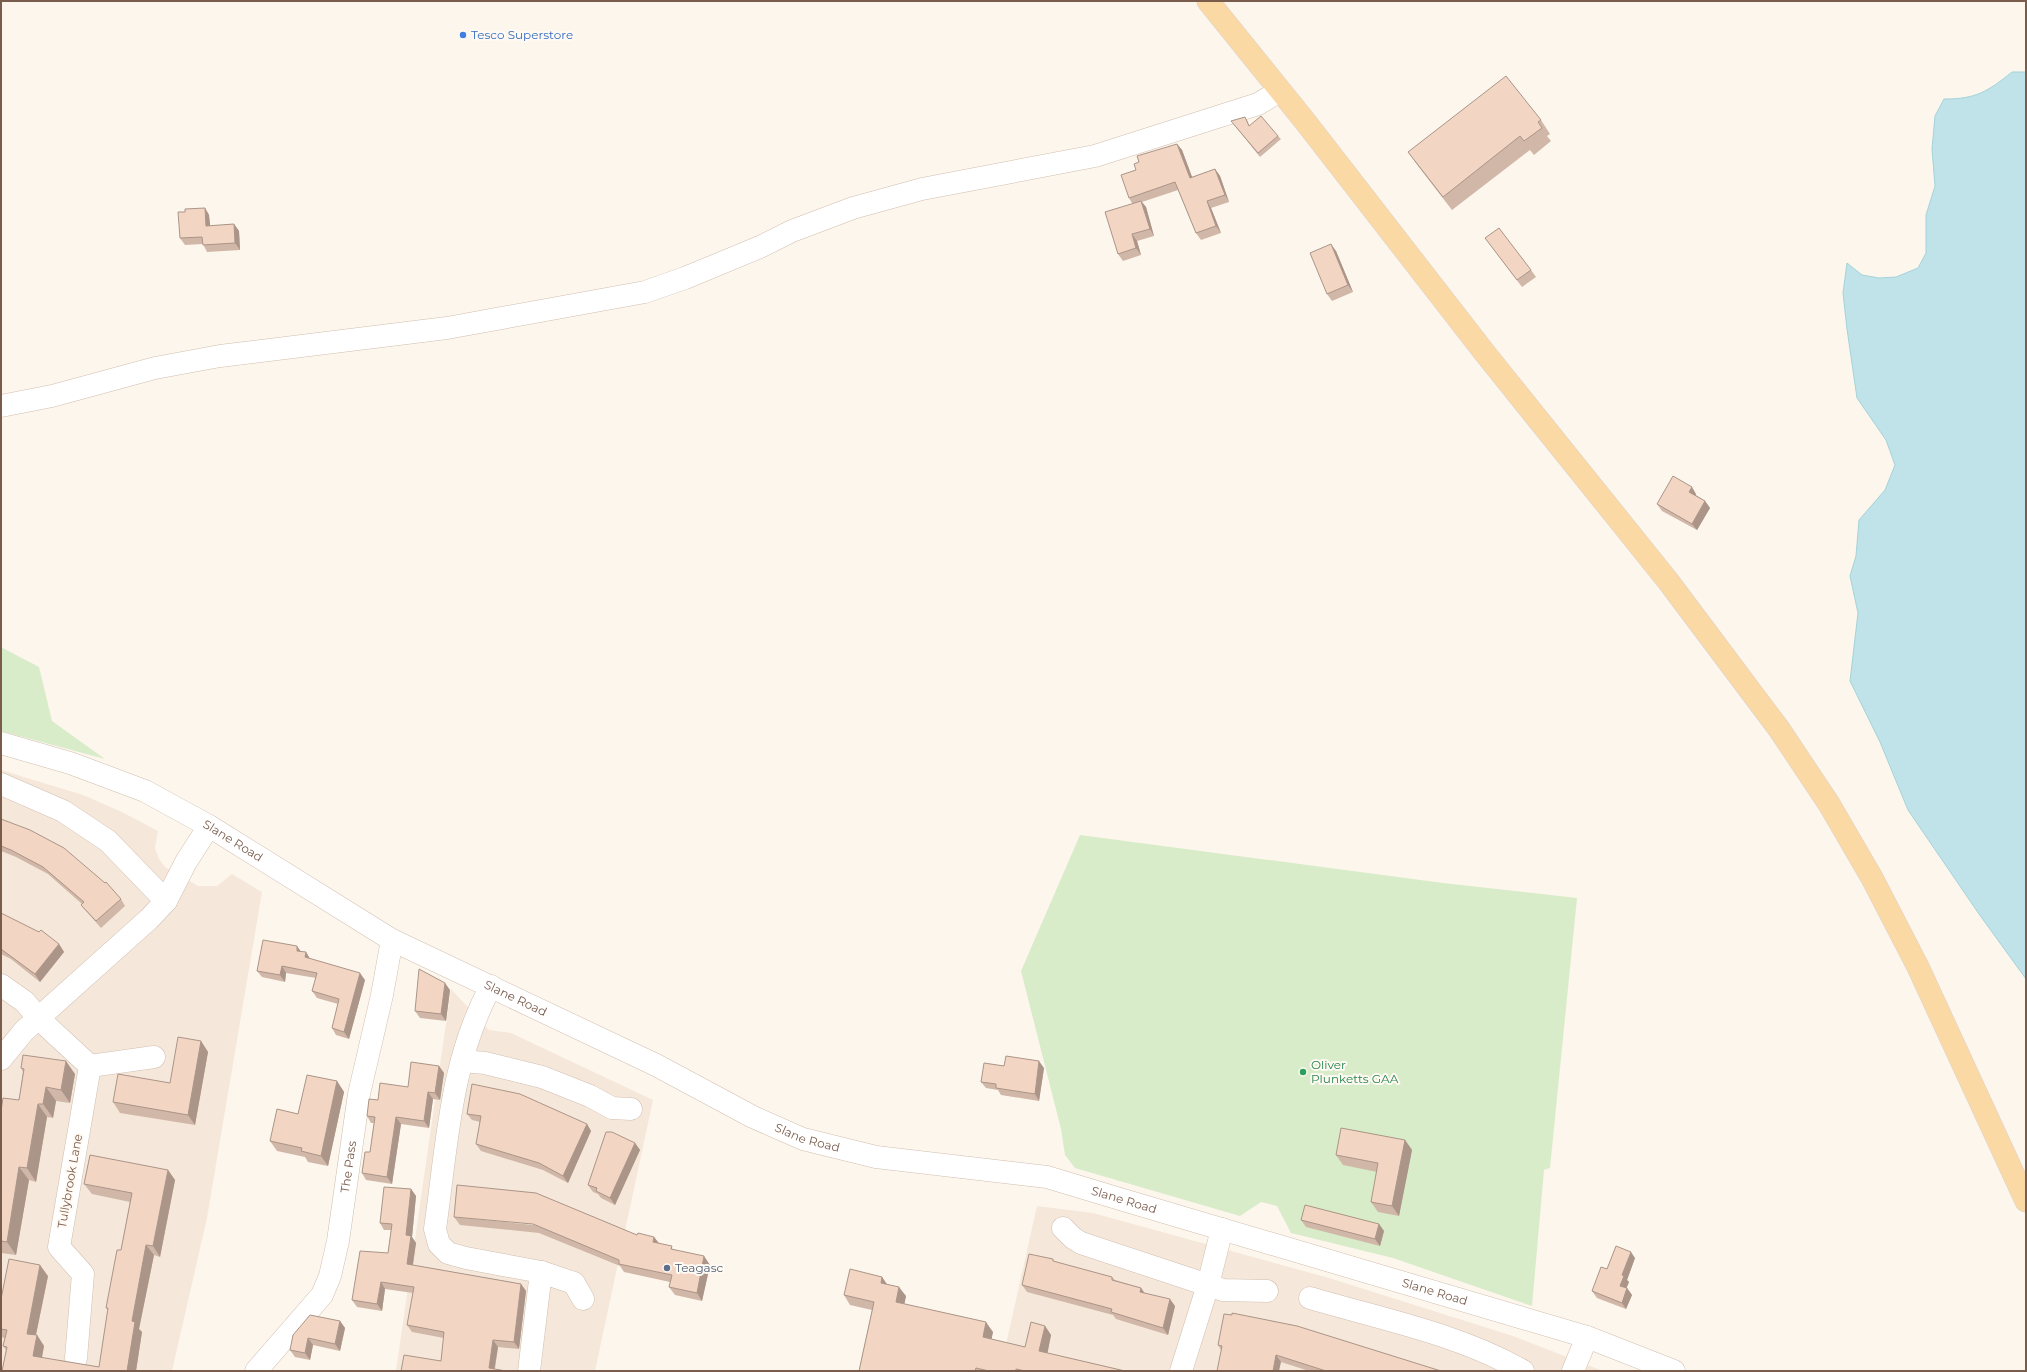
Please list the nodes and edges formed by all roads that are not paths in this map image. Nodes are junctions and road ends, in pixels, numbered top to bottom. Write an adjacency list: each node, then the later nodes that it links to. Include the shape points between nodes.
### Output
1 (1208, 1): 2 (main road)
2 (1280, 91): 3 (street, via 1258,104 1095,156 922,189 853,208 792,231 760,248 645,292 447,328 220,356 155,368 52,396); 17 (main road, via 1484,352 1668,581 1779,730 1830,804 1918,967)
3 (1, 406)
4 (1, 743): 6 (street, Slane Road, via 70,763 145,791)
5 (1, 784): 7 (street, via 63,811 108,841)
6 (209, 826): 7 (street, via 186,862); 8 (street, Slane Road)
7 (166, 901): 11 (street)
8 (392, 940): 10 (street, Slane Road); 27 (street, The Pass, via 359,1094 338,1241 330,1276 322,1295)
9 (1, 985): 11 (street, via 25,1002)
10 (490, 986): 14 (street, via 470,1030); 19 (street, Slane Road, via 656,1065 753,1118 804,1138 876,1157 1047,1177)
11 (31, 1024): 13 (street); 15 (street)
12 (154, 1057): 15 (street)
13 (1, 1059)
14 (462, 1060): 16 (street, via 542,1077 590,1096 612,1108); 20 (street, via 450,1113 435,1229 439,1244 448,1253 466,1258)
15 (90, 1066): 26 (street, Tullybrook Lane, via 59,1247 83,1274)
16 (631, 1110)
17 (2026, 1201)
18 (1063, 1228): 21 (street, via 1081,1243)
19 (1222, 1229): 21 (street); 25 (street, Slane Road)
20 (541, 1272): 24 (street, via 574,1283); 28 (street)
21 (1208, 1285): 22 (street, via 1223,1290); 29 (street)
22 (1267, 1291)
23 (1310, 1298): 30 (street, via 1468,1344)
24 (582, 1299)
25 (1587, 1337): 31 (street); 32 (street, Slane Road)
26 (76, 1358)
27 (256, 1371)
28 (529, 1371)
29 (1182, 1371)
30 (1523, 1371)
31 (1573, 1371)
32 (1674, 1371)

